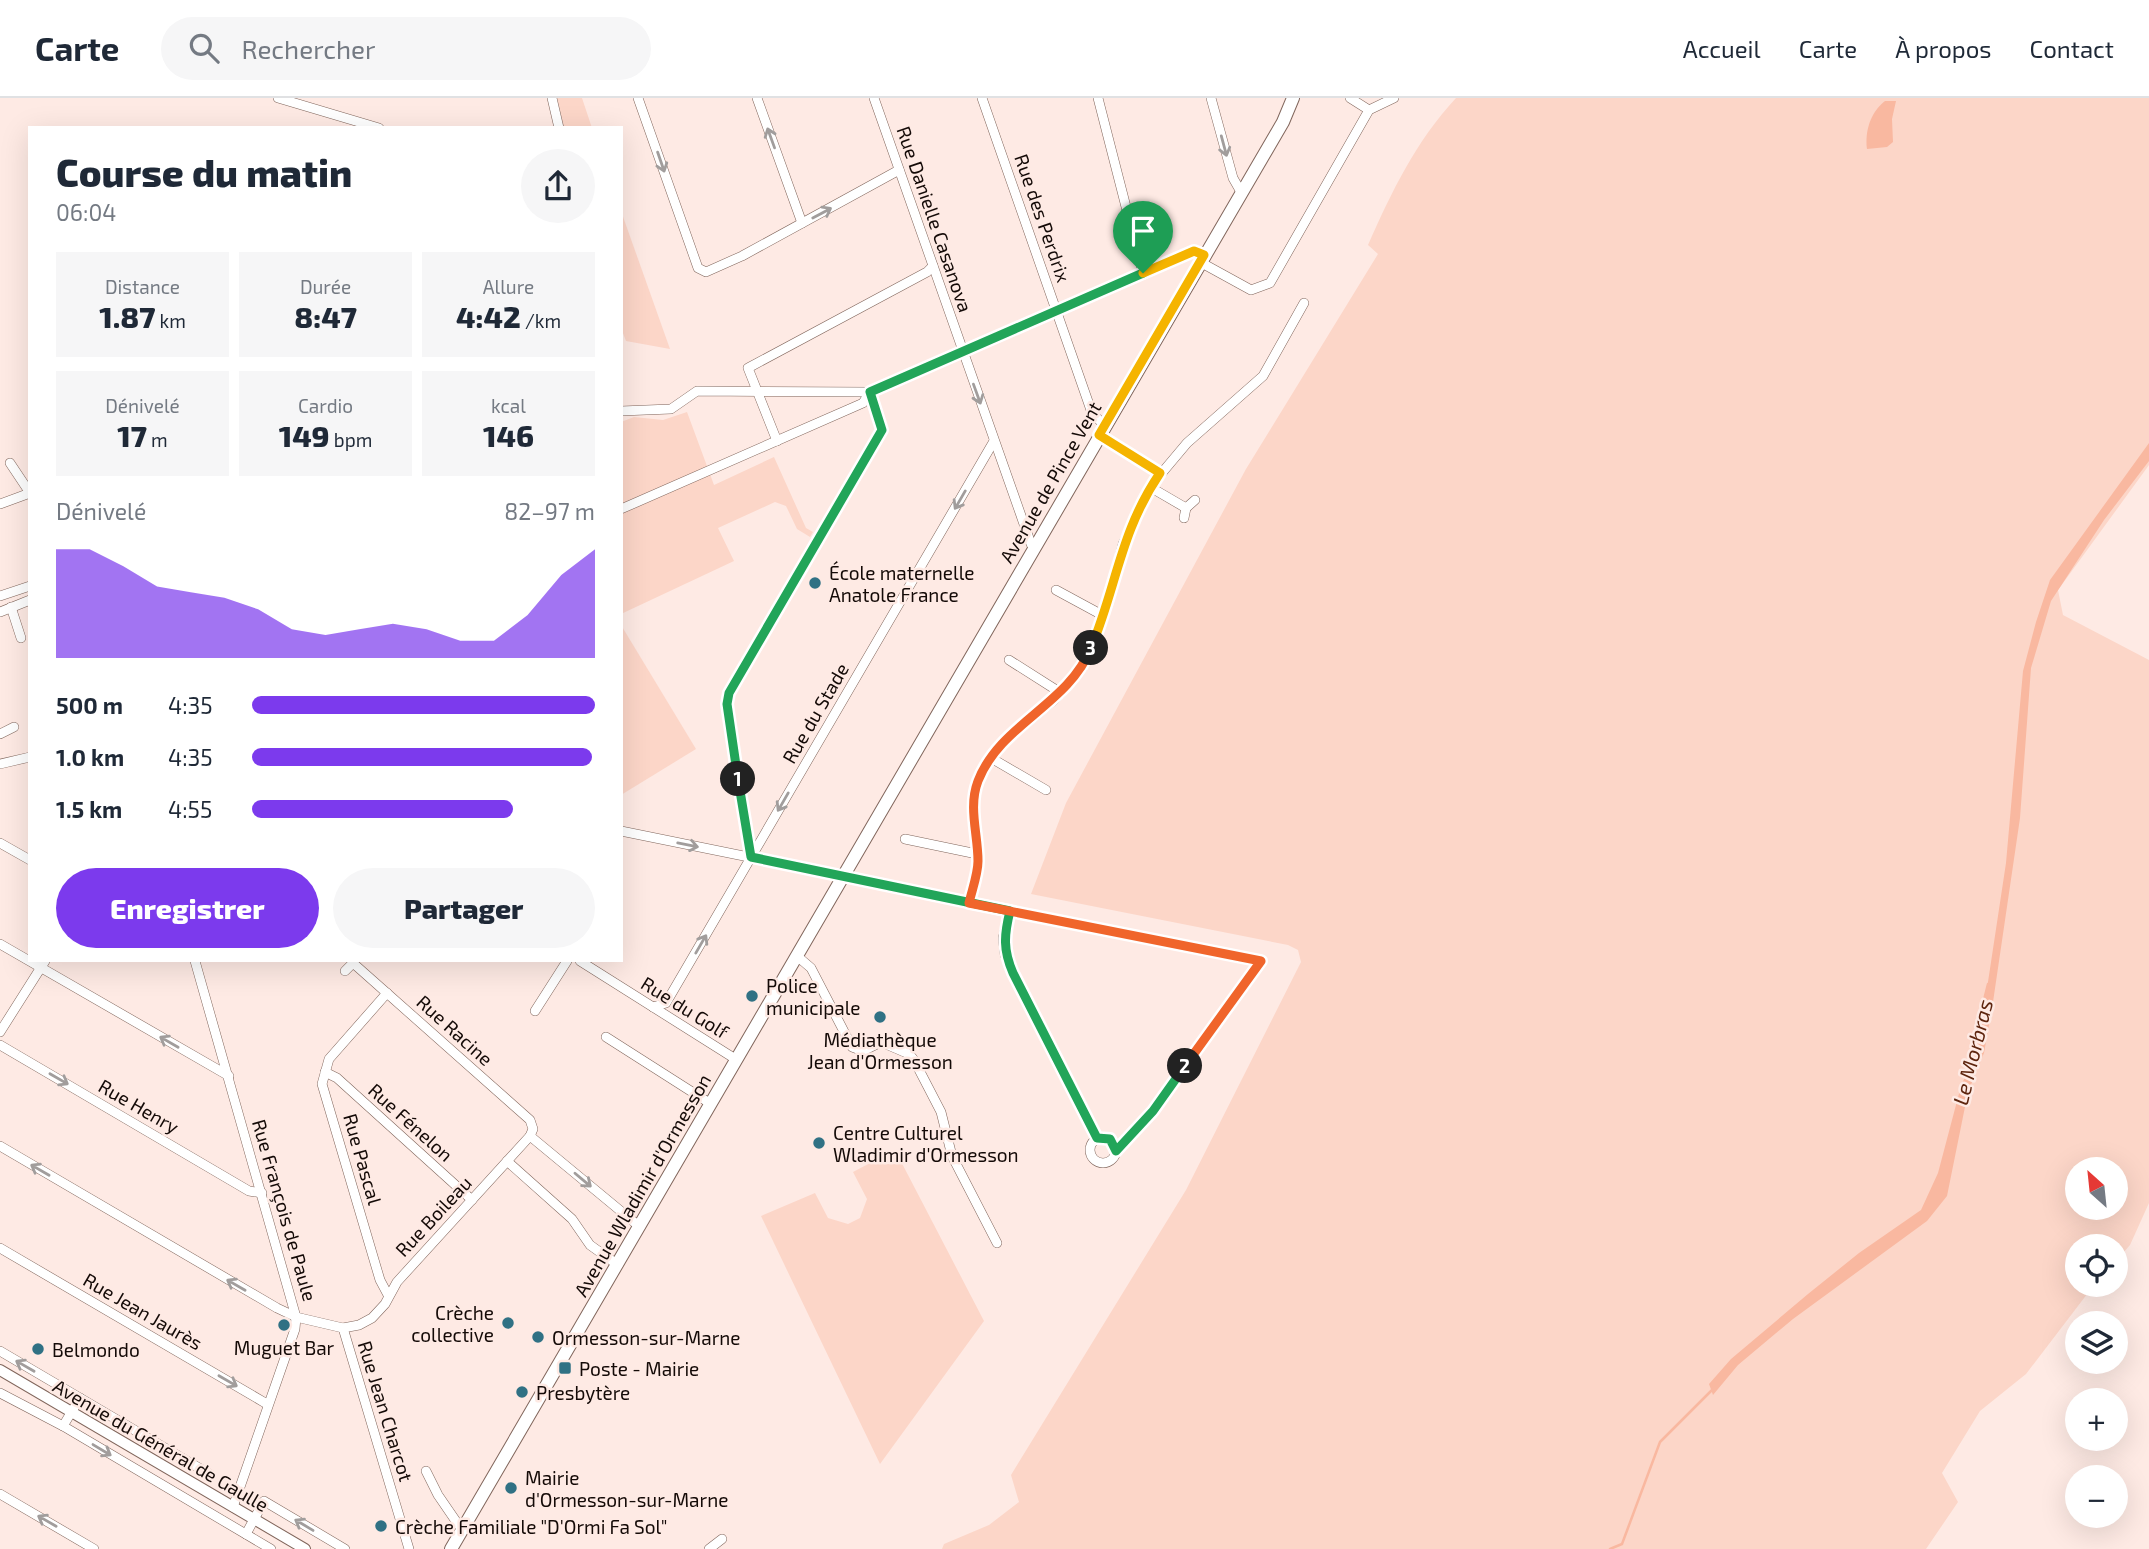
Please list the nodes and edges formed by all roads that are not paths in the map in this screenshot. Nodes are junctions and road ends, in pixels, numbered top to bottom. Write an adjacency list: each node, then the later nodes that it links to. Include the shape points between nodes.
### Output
1 (278, 98): 13 (street)
2 (552, 98): 14 (street)
3 (638, 98): 17 (street, one-way to 17, via 698,268 715,270)
4 (757, 98): 17 (street, one-way to 4)
5 (982, 98): 22 (street, Rue des Perdrix)
6 (1098, 98): 20 (street)
7 (1211, 98): 16 (street, one-way to 16)
8 (1350, 98): 12 (street)
9 (1394, 98): 12 (street)
10 (877, 99): 15 (street, Rue Danielle Casanova)
11 (1294, 101): 16 (main road, Avenue de Pince Vent)
12 (1369, 110): 18 (street, via 1270,283 1251,290)
13 (372, 126)
14 (559, 126)
15 (899, 170): 17 (street, one-way to 15); 19 (street, Rue Danielle Casanova)
16 (1241, 192): 18 (main road, Avenue de Pince Vent)
17 (802, 223)
18 (1202, 259): 20 (street, via 1194,251); 27 (main road, Avenue de Pince Vent)
19 (933, 266): 23 (street, Rue Danielle Casanova); 24 (street, via 748,368)
20 (1143, 273): 22 (street)
21 (1304, 303): 31 (street, via 1254,386 1207,424)
22 (1057, 311): 23 (street); 27 (street, Rue des Perdrix)
23 (963, 352): 25 (street); 28 (street, Rue Danielle Casanova, one-way to 28)
24 (757, 392): 25 (street); 26 (street, via 697,391 671,409); 29 (street)
25 (870, 392): 29 (street, via 863,403); 59 (street, via 882,430 729,693)
26 (623, 411)
27 (1101, 430): 31 (street); 38 (main road, Avenue de Pince Vent)
28 (994, 441): 38 (street, Rue Danielle Casanova); 59 (street, Rue du Stade, one-way to 59)
29 (777, 442): 37 (street)
30 (9, 463): 33 (street)
31 (1160, 473): 32 (street)
32 (1150, 487): 35 (street, via 1185,513); 45 (street, via 1123,544)
33 (28, 490)
34 (28, 494): 36 (street)
35 (1195, 500)
36 (0, 505)
37 (623, 508)
38 (1035, 547): 61 (main road, Avenue de Pince Vent)
39 (28, 587): 41 (street)
40 (1056, 590): 45 (street)
41 (0, 596)
42 (28, 601): 43 (street)
43 (10, 607): 44 (street); 46 (street)
44 (0, 611)
45 (1104, 616): 48 (street, via 1082,668)
46 (21, 638)
47 (1009, 660): 48 (street)
48 (1061, 693): 52 (street)
49 (14, 727): 50 (street)
50 (0, 734)
51 (28, 757): 53 (street)
52 (991, 758): 54 (street); 58 (street, via 978,781 973,808)
53 (0, 764)
54 (1046, 790)
55 (623, 831): 59 (street, one-way to 59)
56 (905, 839): 58 (street)
57 (0, 843): 60 (street)
58 (977, 854): 62 (street)
59 (751, 857): 61 (street); 73 (street, Rue du Stade, one-way to 59)
60 (28, 859)
61 (844, 877): 62 (street); 65 (main road, Avenue Wladimir d'Ormesson)
62 (969, 903): 63 (street)
63 (1010, 911): 85 (street, via 1003,938 1005,955); 87 (street, via 1261,961 1153,1111)
64 (0, 944): 66 (street)
65 (797, 956): 80 (main road, Avenue Wladimir d'Ormesson); 92 (street, via 811,968 852,1047 863,1051 881,1042 914,1060 941,1112 952,1156)
66 (28, 957)
67 (195, 962): 82 (street, Rue François de Paule)
68 (566, 962): 75 (street)
69 (582, 962): 74 (street, Rue du Golf)
70 (43, 964): 77 (street); 82 (street, one-way to 70)
71 (345, 971): 72 (street, Rue Racine, via 353,963)
72 (387, 993): 81 (street, via 329,1059); 84 (street, Rue Racine, via 530,1120)
73 (666, 1003): 74 (street); 76 (street)
74 (653, 1007): 76 (street, Rue du Golf)
75 (535, 1011)
76 (669, 1017): 80 (street, Rue du Golf)
77 (0, 1032)
78 (606, 1037): 83 (street)
79 (0, 1045): 89 (street, Rue Henry, one-way to 89, via 249,1191)
80 (737, 1060): 83 (main road, Avenue Wladimir d'Ormesson)
81 (325, 1072): 90 (street, Rue Fénelon); 95 (street, Rue Pascal, via 322,1084)
82 (229, 1076): 89 (street, Rue François de Paule)
83 (711, 1104): 91 (main road, Avenue Wladimir d'Ormesson)
84 (530, 1136): 88 (street); 91 (street, Rue Racine, one-way to 91)
85 (1097, 1138): 87 (street, via 1110,1139); 87 (street, via 1090,1146 1093,1159 1107,1163)
86 (0, 1146): 96 (street, Rue Jean Charcot, one-way to 86)
87 (1116, 1151)
88 (506, 1161): 90 (street, Rue Boileau); 94 (street, via 572,1219 590,1245)
89 (262, 1193): 96 (street, Rue François de Paule)
90 (472, 1200): 95 (street, Rue Boileau)
91 (640, 1227): 94 (main road, Avenue Wladimir d'Ormesson)
92 (997, 1243)
93 (0, 1248): 102 (street, Rue Jean Jaurès, one-way to 102)
94 (618, 1265): 113 (main road, Avenue Wladimir d'Ormesson)
95 (388, 1295): 97 (street, via 372,1318)
96 (296, 1317): 97 (street, Rue Jean Charcot); 102 (street, Rue François de Paule)
97 (343, 1328): 120 (street, Rue Jean Charcot)
98 (0, 1352): 101 (street, one-way to 98)
99 (0, 1370): 103 (street, Avenue du Général de Gaulle)
100 (0, 1392): 104 (street)
101 (80, 1398): 103 (street); 105 (street)
102 (267, 1404): 111 (street, Rue François de Paule)
103 (71, 1413): 104 (street); 106 (street, Avenue du Général de Gaulle)
104 (63, 1426): 109 (street, one-way to 109)
105 (179, 1456): 106 (street); 108 (street)
106 (170, 1471): 109 (street); 111 (street, Avenue du Général de Gaulle)
107 (426, 1471): 113 (street)
108 (211, 1475)
109 (162, 1485): 114 (street)
110 (0, 1494): 116 (street, one-way to 110)
111 (233, 1507): 112 (street, Avenue du Général de Gaulle)
112 (253, 1519): 114 (street); 118 (street, Avenue du Général de Gaulle); 119 (street, one-way to 112, via 264,1501)
113 (463, 1530): 121 (main road, Avenue Wladimir d'Ormesson)
114 (246, 1534): 117 (street)
115 (722, 1539): 122 (street)
116 (94, 1549)
117 (271, 1549)
118 (305, 1549)
119 (345, 1549)
120 (409, 1549)
121 (452, 1549)
122 (709, 1549)

